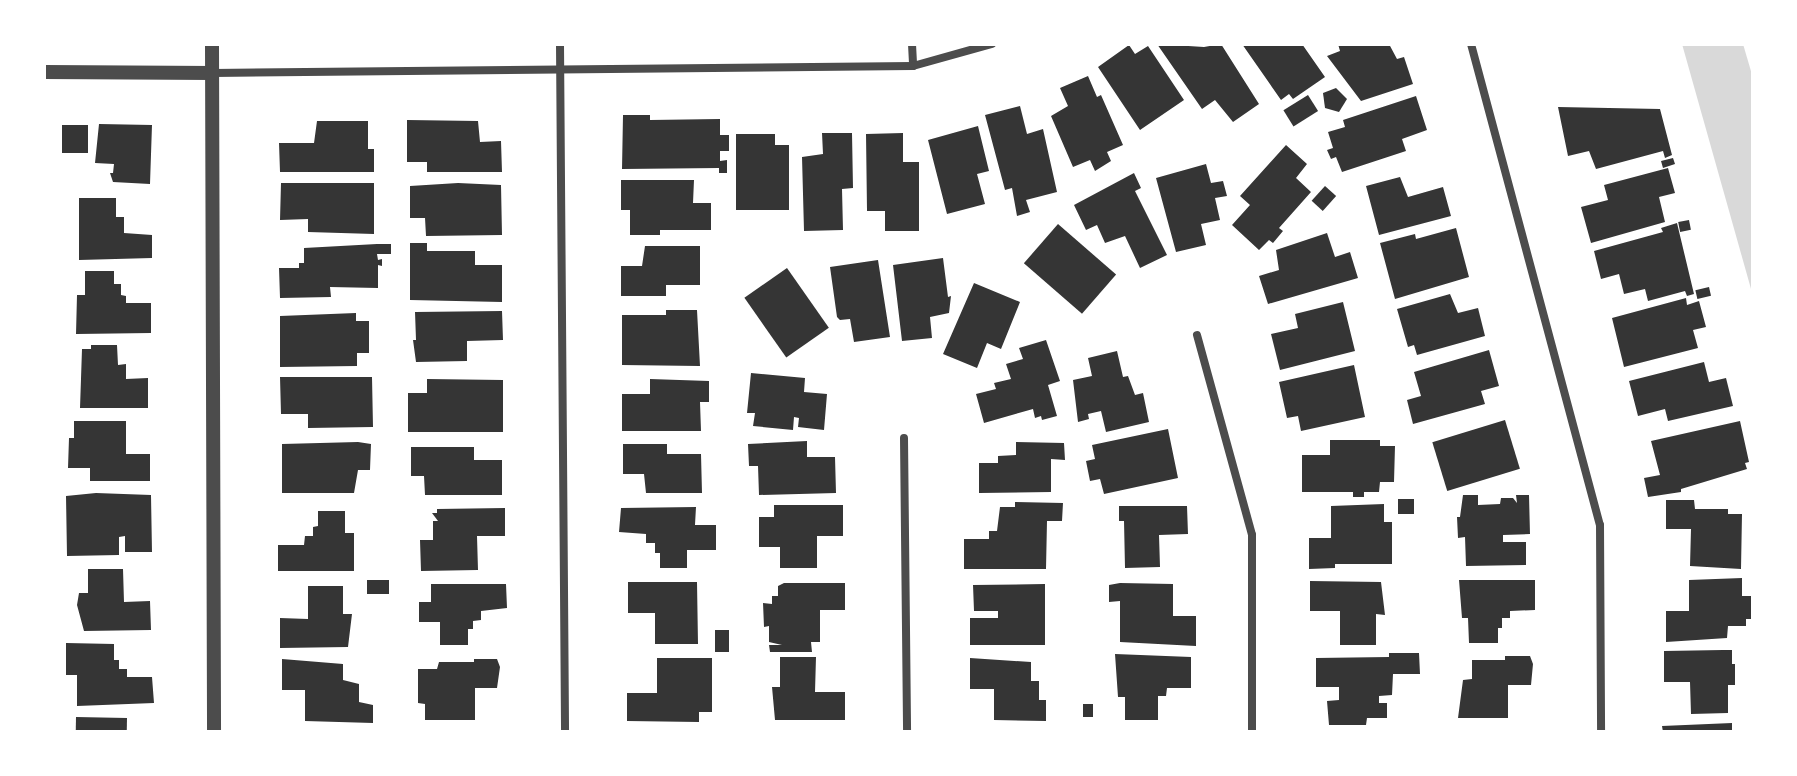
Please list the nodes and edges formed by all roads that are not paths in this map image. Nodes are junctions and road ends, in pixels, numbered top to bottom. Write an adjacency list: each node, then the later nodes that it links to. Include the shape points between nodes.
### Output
1 (212, 44): 9 (street)
2 (560, 44): 7 (street)
3 (912, 44): 6 (street)
4 (992, 44): 6 (street)
5 (1471, 44): 16 (street, via 1600,525)
6 (913, 66): 7 (street)
7 (560, 68): 9 (street); 13 (street)
8 (44, 72): 9 (street)
9 (213, 73): 12 (street)
10 (1197, 335): 15 (street, via 1252,535)
11 (904, 438): 14 (street)
12 (214, 732)
13 (565, 732)
14 (907, 732)
15 (1252, 732)
16 (1601, 732)

